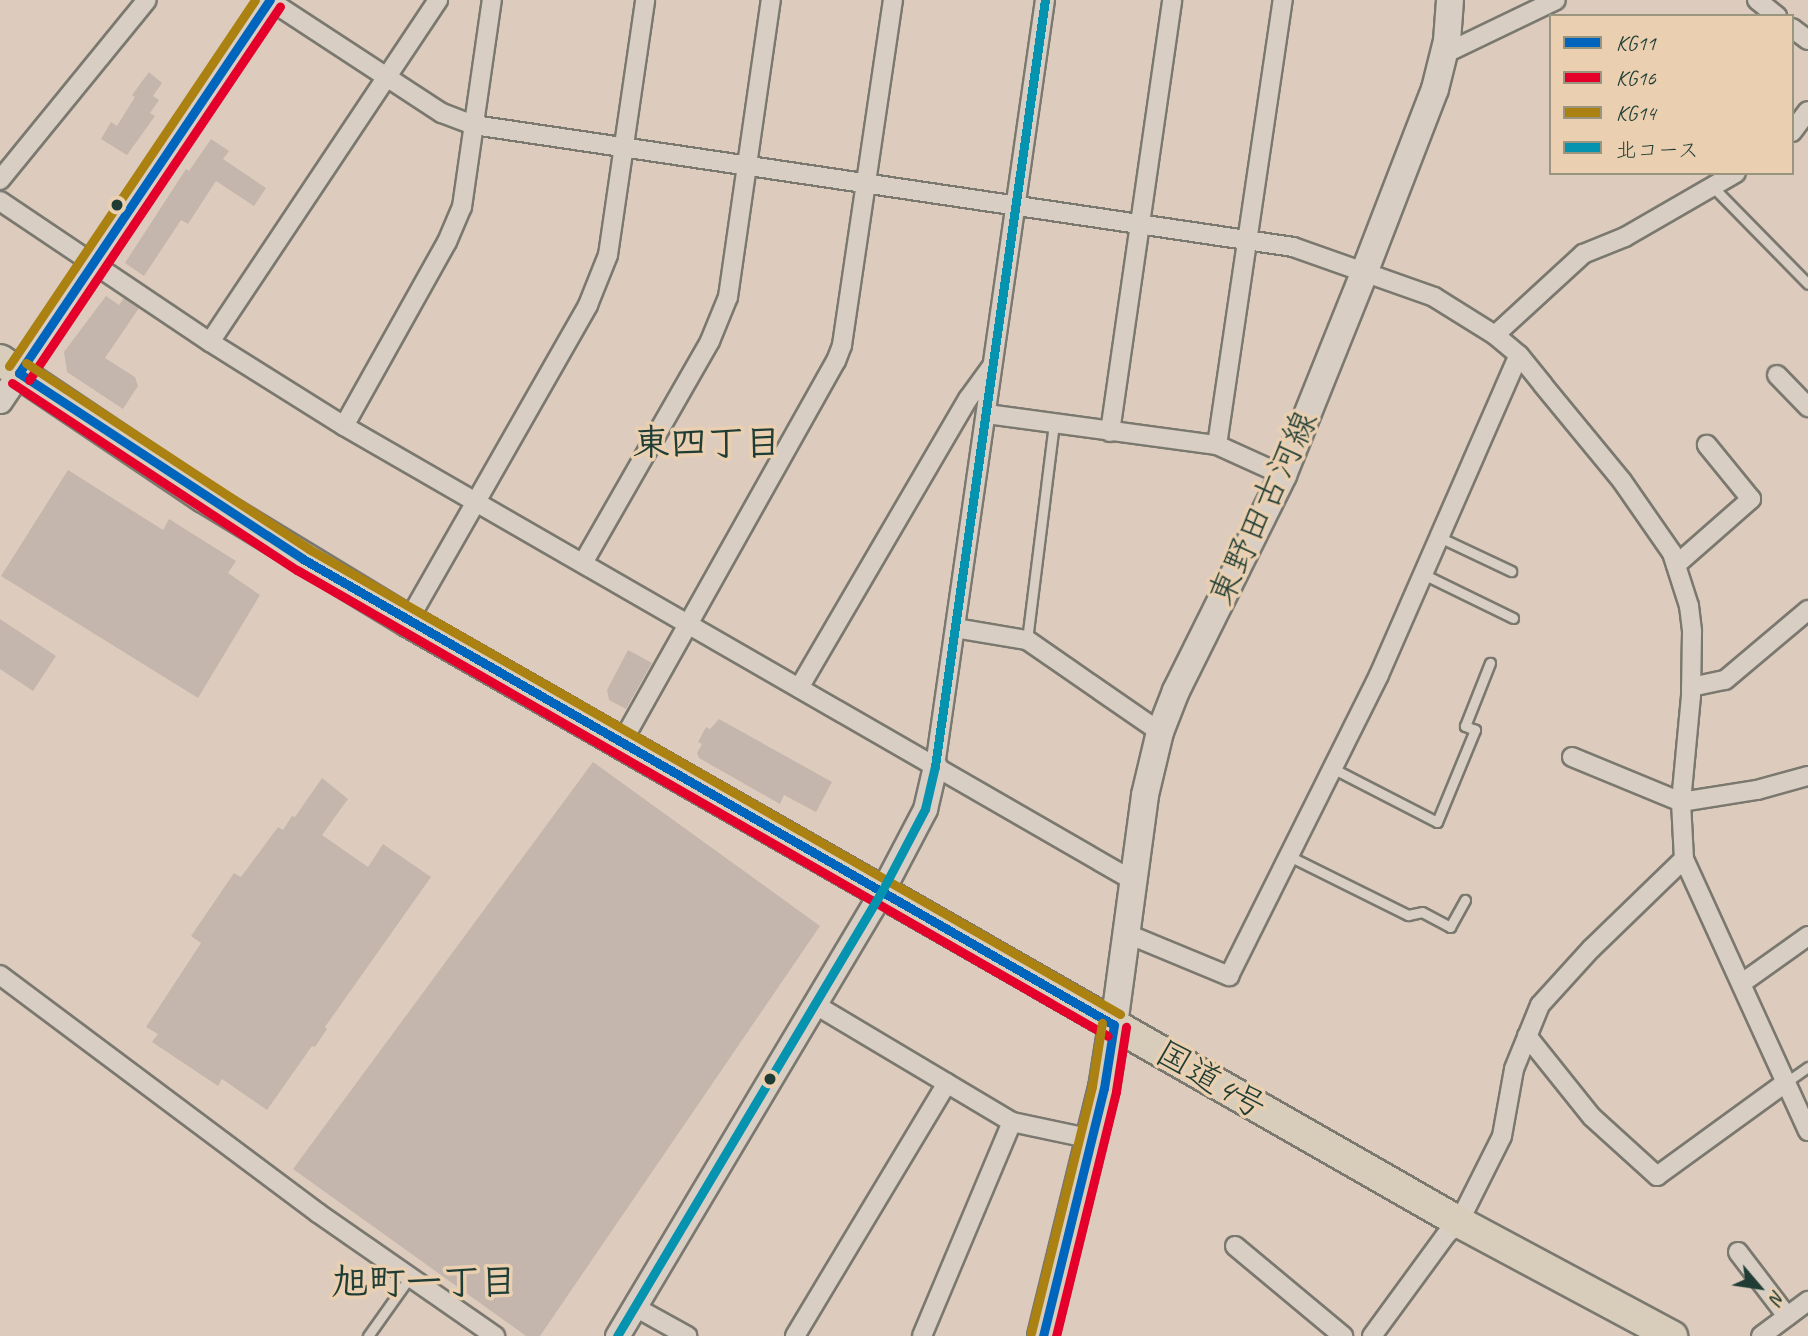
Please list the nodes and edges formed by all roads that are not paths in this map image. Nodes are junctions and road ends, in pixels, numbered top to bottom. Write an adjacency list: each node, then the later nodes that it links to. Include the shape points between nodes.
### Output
1 (147, 0): 24 (street)
2 (270, 0): 17 (street); 31 (street)
3 (438, 0): 17 (street)
4 (492, 0): 19 (street)
5 (645, 0): 21 (street)
6 (771, 0): 22 (street)
7 (893, 0): 25 (street)
8 (1045, 0): 28 (street)
9 (1172, 0): 29 (street)
10 (1283, 0): 30 (street)
11 (1450, 0): 16 (main road, 東野田古河線)
12 (1556, 0): 14 (street)
13 (1757, 0): 15 (street)
14 (1537, 5): 16 (street)
15 (1774, 14)
16 (1444, 54): 32 (main road, 東野田古河線, via 1435,89)
17 (386, 78): 19 (street, via 442,113); 35 (street)
18 (1808, 111): 20 (street)
19 (474, 125): 21 (street); 44 (street, via 462,207 447,242)
20 (1794, 129)
21 (622, 147): 22 (street); 49 (street, via 608,255 587,304)
22 (747, 164): 25 (street); 51 (street, via 720,320)
23 (1733, 175): 26 (street)
24 (0, 180)
25 (866, 183): 28 (street); 58 (street, via 836,361)
26 (1714, 188): 33 (lane); 34 (street, via 1625,237 1583,254)
27 (0, 201): 31 (street)
28 (1016, 205): 29 (street); 37 (street)
29 (1141, 222): 30 (street); 45 (street)
30 (1247, 240): 32 (street, via 1293,247); 46 (street)
31 (93, 262): 35 (street); 38 (street)
32 (1364, 273): 34 (street, via 1434,298); 48 (main road, 東野田古河線)
33 (1808, 284)
34 (1495, 335): 36 (street)
35 (209, 342): 44 (street)
36 (1518, 355): 50 (street); 52 (street, via 1632,495)
37 (994, 363): 42 (street); 63 (street, via 968,399)
38 (10, 367): 40 (street); 57 (highway, 国道4号, via 204,497)
39 (1777, 375): 41 (street)
40 (0, 401)
41 (1808, 407)
42 (987, 414): 43 (street); 59 (street)
43 (1054, 424): 45 (street); 60 (lane)
44 (344, 426): 49 (street)
45 (1110, 432): 46 (street)
46 (1217, 445): 48 (street)
47 (1707, 445): 52 (street, via 1751,499)
48 (1283, 475): 64 (main road, 東野田古河線)
49 (474, 500): 51 (street); 57 (street)
50 (1439, 537): 53 (lane); 54 (street)
51 (583, 563): 58 (street)
52 (1676, 565): 62 (street, via 1689,606)
53 (1511, 572)
54 (1425, 575): 56 (lane); 68 (street)
55 (1808, 610): 62 (street, via 1725,680)
56 (1513, 618)
57 (408, 621): 65 (highway, 国道4号)
58 (690, 624): 63 (street); 65 (street)
59 (955, 628): 60 (street); 67 (street)
60 (1027, 640): 64 (street)
61 (1490, 663): 68 (lane, via 1465,726 1475,730 1437,822)
62 (1691, 687): 70 (street)
63 (799, 688): 67 (street)
64 (1160, 732): 73 (main road, 東野田古河線)
65 (622, 742): 74 (highway, 国道4号)
66 (1572, 757): 70 (street)
67 (935, 766): 73 (street); 74 (street, via 925,809)
68 (1332, 768): 71 (street)
69 (1808, 776): 70 (street)
70 (1681, 802): 72 (street)
71 (1289, 856): 75 (lane, via 1408,915 1422,912 1450,927); 76 (street, via 1229,976)
72 (1684, 859): 79 (street); 82 (street, via 1540,1005)
73 (1132, 880): 76 (main road, 東野田古河線)
74 (882, 891): 80 (street); 81 (highway, 国道4号)
75 (1465, 900)
76 (1125, 933): 81 (main road, 東野田古河線)
77 (1808, 936): 79 (street)
78 (0, 975): 92 (street, via 318,1213)
79 (1742, 983): 85 (street)
80 (814, 1004): 84 (street); 94 (street)
81 (1114, 1025): 88 (highway); 89 (highway, 国道4号)
82 (1527, 1036): 85 (street, via 1592,1117 1657,1177); 89 (street, via 1514,1069 1502,1136)
83 (1808, 1067): 85 (lane)
84 (947, 1083): 86 (street); 101 (street)
85 (1785, 1083): 87 (street)
86 (1012, 1122): 88 (street); 102 (street)
87 (1808, 1131)
88 (1092, 1139): 103 (highway)
89 (1459, 1222): 96 (street); 105 (highway, 国道4号)
90 (1235, 1246): 104 (street)
91 (1738, 1252): 95 (street)
92 (411, 1275): 97 (lane); 98 (street)
93 (1808, 1301): 95 (street)
94 (635, 1307): 99 (street); 100 (street)
95 (1787, 1316): 106 (street)
96 (1374, 1335)
97 (368, 1336)
98 (495, 1336)
99 (617, 1336)
100 (687, 1336)
101 (795, 1336)
102 (922, 1336)
103 (1043, 1336)
104 (1343, 1336)
105 (1672, 1336)
106 (1761, 1336)

